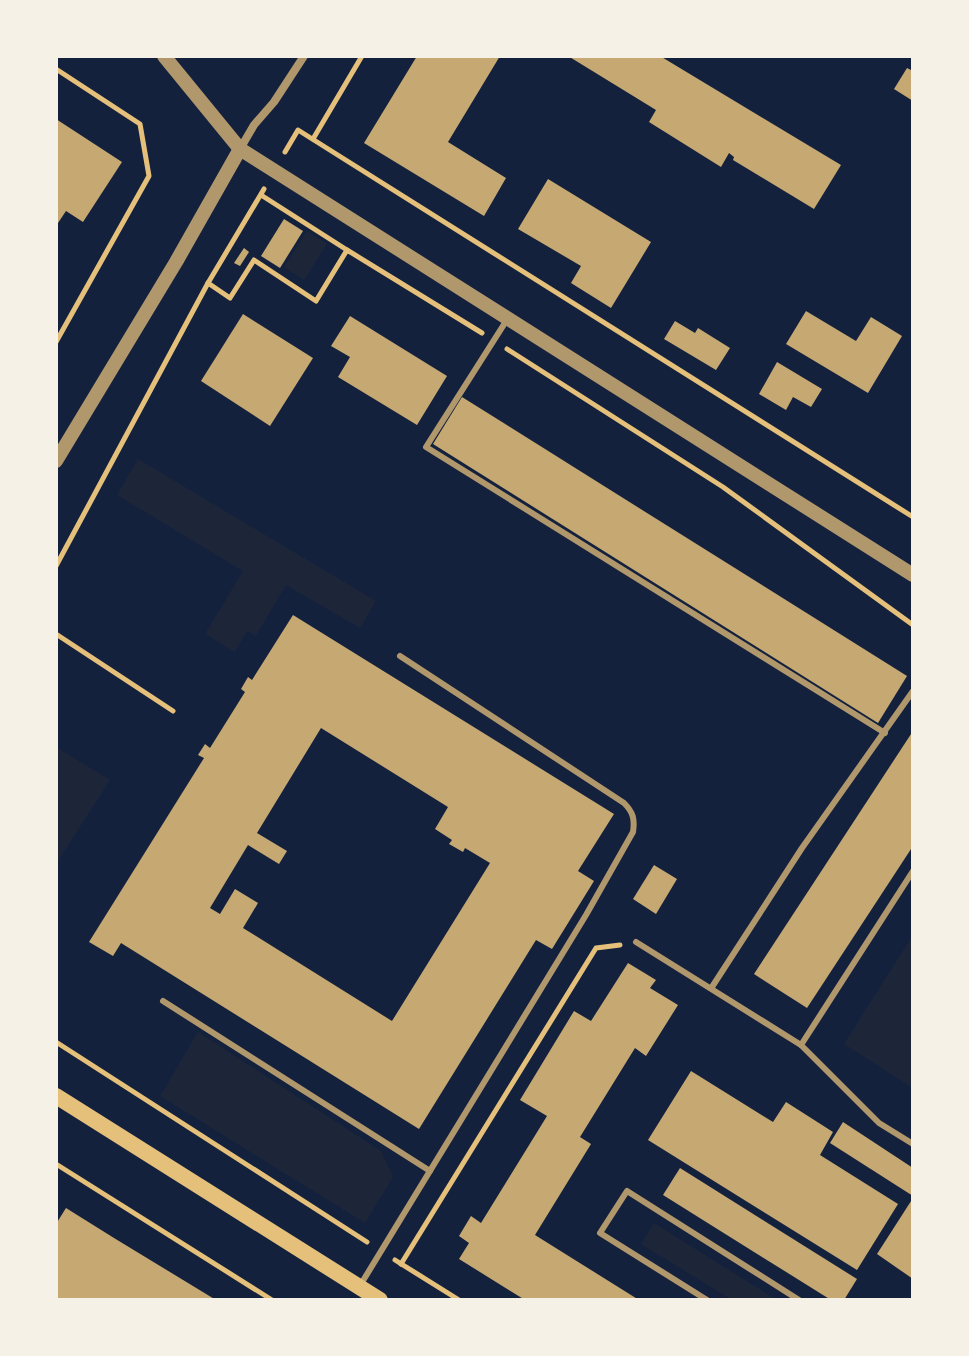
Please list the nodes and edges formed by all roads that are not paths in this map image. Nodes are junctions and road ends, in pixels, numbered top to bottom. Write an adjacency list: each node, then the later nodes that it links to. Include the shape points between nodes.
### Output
1 (164, 56): 3 (street)
2 (304, 56): 3 (street)
3 (240, 149): 4 (street); 5 (street)
4 (508, 318): 6 (street); 9 (lane, via 426,447)
5 (56, 461)
6 (913, 575)
7 (400, 656): 17 (lane, via 624,803 635,821 586,915)
8 (913, 691): 9 (lane)
9 (885, 733): 12 (lane)
10 (913, 871): 14 (lane)
11 (636, 942): 12 (lane)
12 (712, 987): 14 (lane)
13 (163, 1001): 17 (lane)
14 (801, 1045): 16 (lane, via 879,1123)
15 (56, 1096): 18 (main road)
16 (913, 1144)
17 (430, 1171): 18 (lane)
18 (360, 1287): 19 (main road)
19 (380, 1300)
20 (707, 1300): 21 (lane, via 600,1233 627,1191)
21 (799, 1300)

